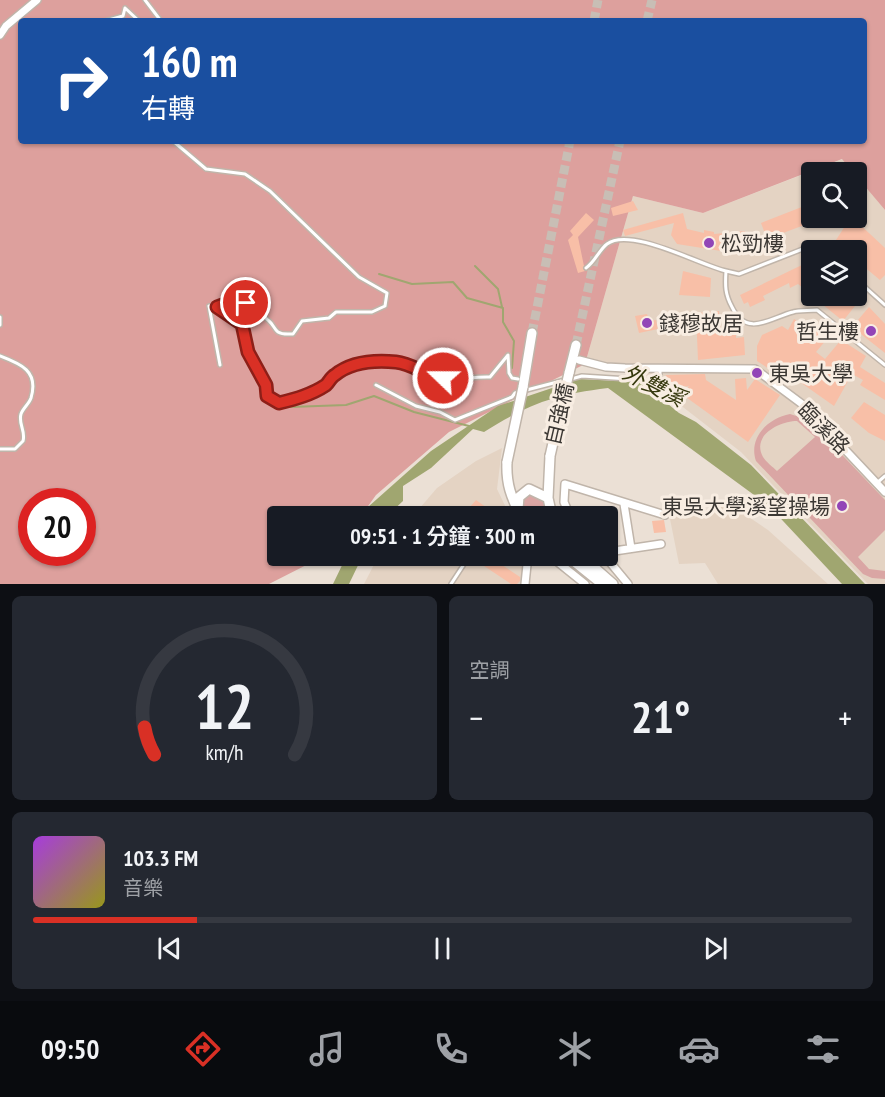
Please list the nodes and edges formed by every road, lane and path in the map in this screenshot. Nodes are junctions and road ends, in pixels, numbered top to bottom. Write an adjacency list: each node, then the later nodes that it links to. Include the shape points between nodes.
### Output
1 (38, 0): 6 (street)
2 (145, 0): 5 (lane)
3 (116, 18): 4 (lane, via 123,16 125,8)
4 (136, 18)
5 (158, 18)
6 (0, 35)
7 (177, 144): 13 (lane, via 206,169 245,174 270,191 360,277 387,293 386,306 372,312 336,312 329,318 302,321 293,334 284,335 246,303 233,301)
8 (801, 250): 10 (lane, via 739,274)
9 (586, 268): 10 (lane, via 608,243 616,241 665,247)
10 (726, 271): 20 (lane, via 724,292 737,317 748,323 764,324 794,312 817,310)
11 (867, 289): 12 (lane)
12 (885, 305)
13 (217, 307): 21 (lane, via 209,306 209,311); 23 (lane, via 242,324 248,352 266,385 267,396 279,403 303,397 327,384 333,375 367,362 413,365 429,377 458,380 490,377 508,355 509,373)
14 (0, 317): 15 (lane)
15 (0, 325)
16 (532, 333): 23 (main road, 自強橋)
17 (576, 345): 29 (main road, 自強橋, bridge, via 550,456)
18 (0, 356): 25 (lane, via 24,365 33,386 20,416 23,441 15,449)
19 (579, 360): 22 (street, 臨溪路, via 606,367)
20 (885, 364)
21 (220, 365)
22 (660, 368): 24 (lane, via 660,381 582,376 515,393 455,420); 27 (street, 臨溪路, via 755,369 802,404)
23 (520, 383): 31 (main road, 自強橋, bridge, via 506,480)
24 (376, 385)
25 (0, 449)
26 (885, 476): 27 (lane)
27 (877, 483): 28 (street, 臨溪路)
28 (885, 492)
29 (548, 498): 32 (main road, via 529,489 519,497); 33 (main road, 自強橋)
30 (624, 504): 34 (street, via 565,484); 35 (street); 37 (street)
31 (517, 506)
32 (520, 506)
33 (550, 506)
34 (566, 506)
35 (665, 515)
36 (661, 544): 37 (street)
37 (631, 548): 38 (street)
38 (618, 550)
39 (463, 566): 45 (lane)
40 (527, 566): 46 (street)
41 (563, 566): 47 (street)
42 (580, 566): 48 (main road)
43 (593, 566): 49 (main road)
44 (613, 566): 50 (street)
45 (451, 584)
46 (525, 584)
47 (585, 584)
48 (602, 584)
49 (613, 584)
50 (628, 584)

